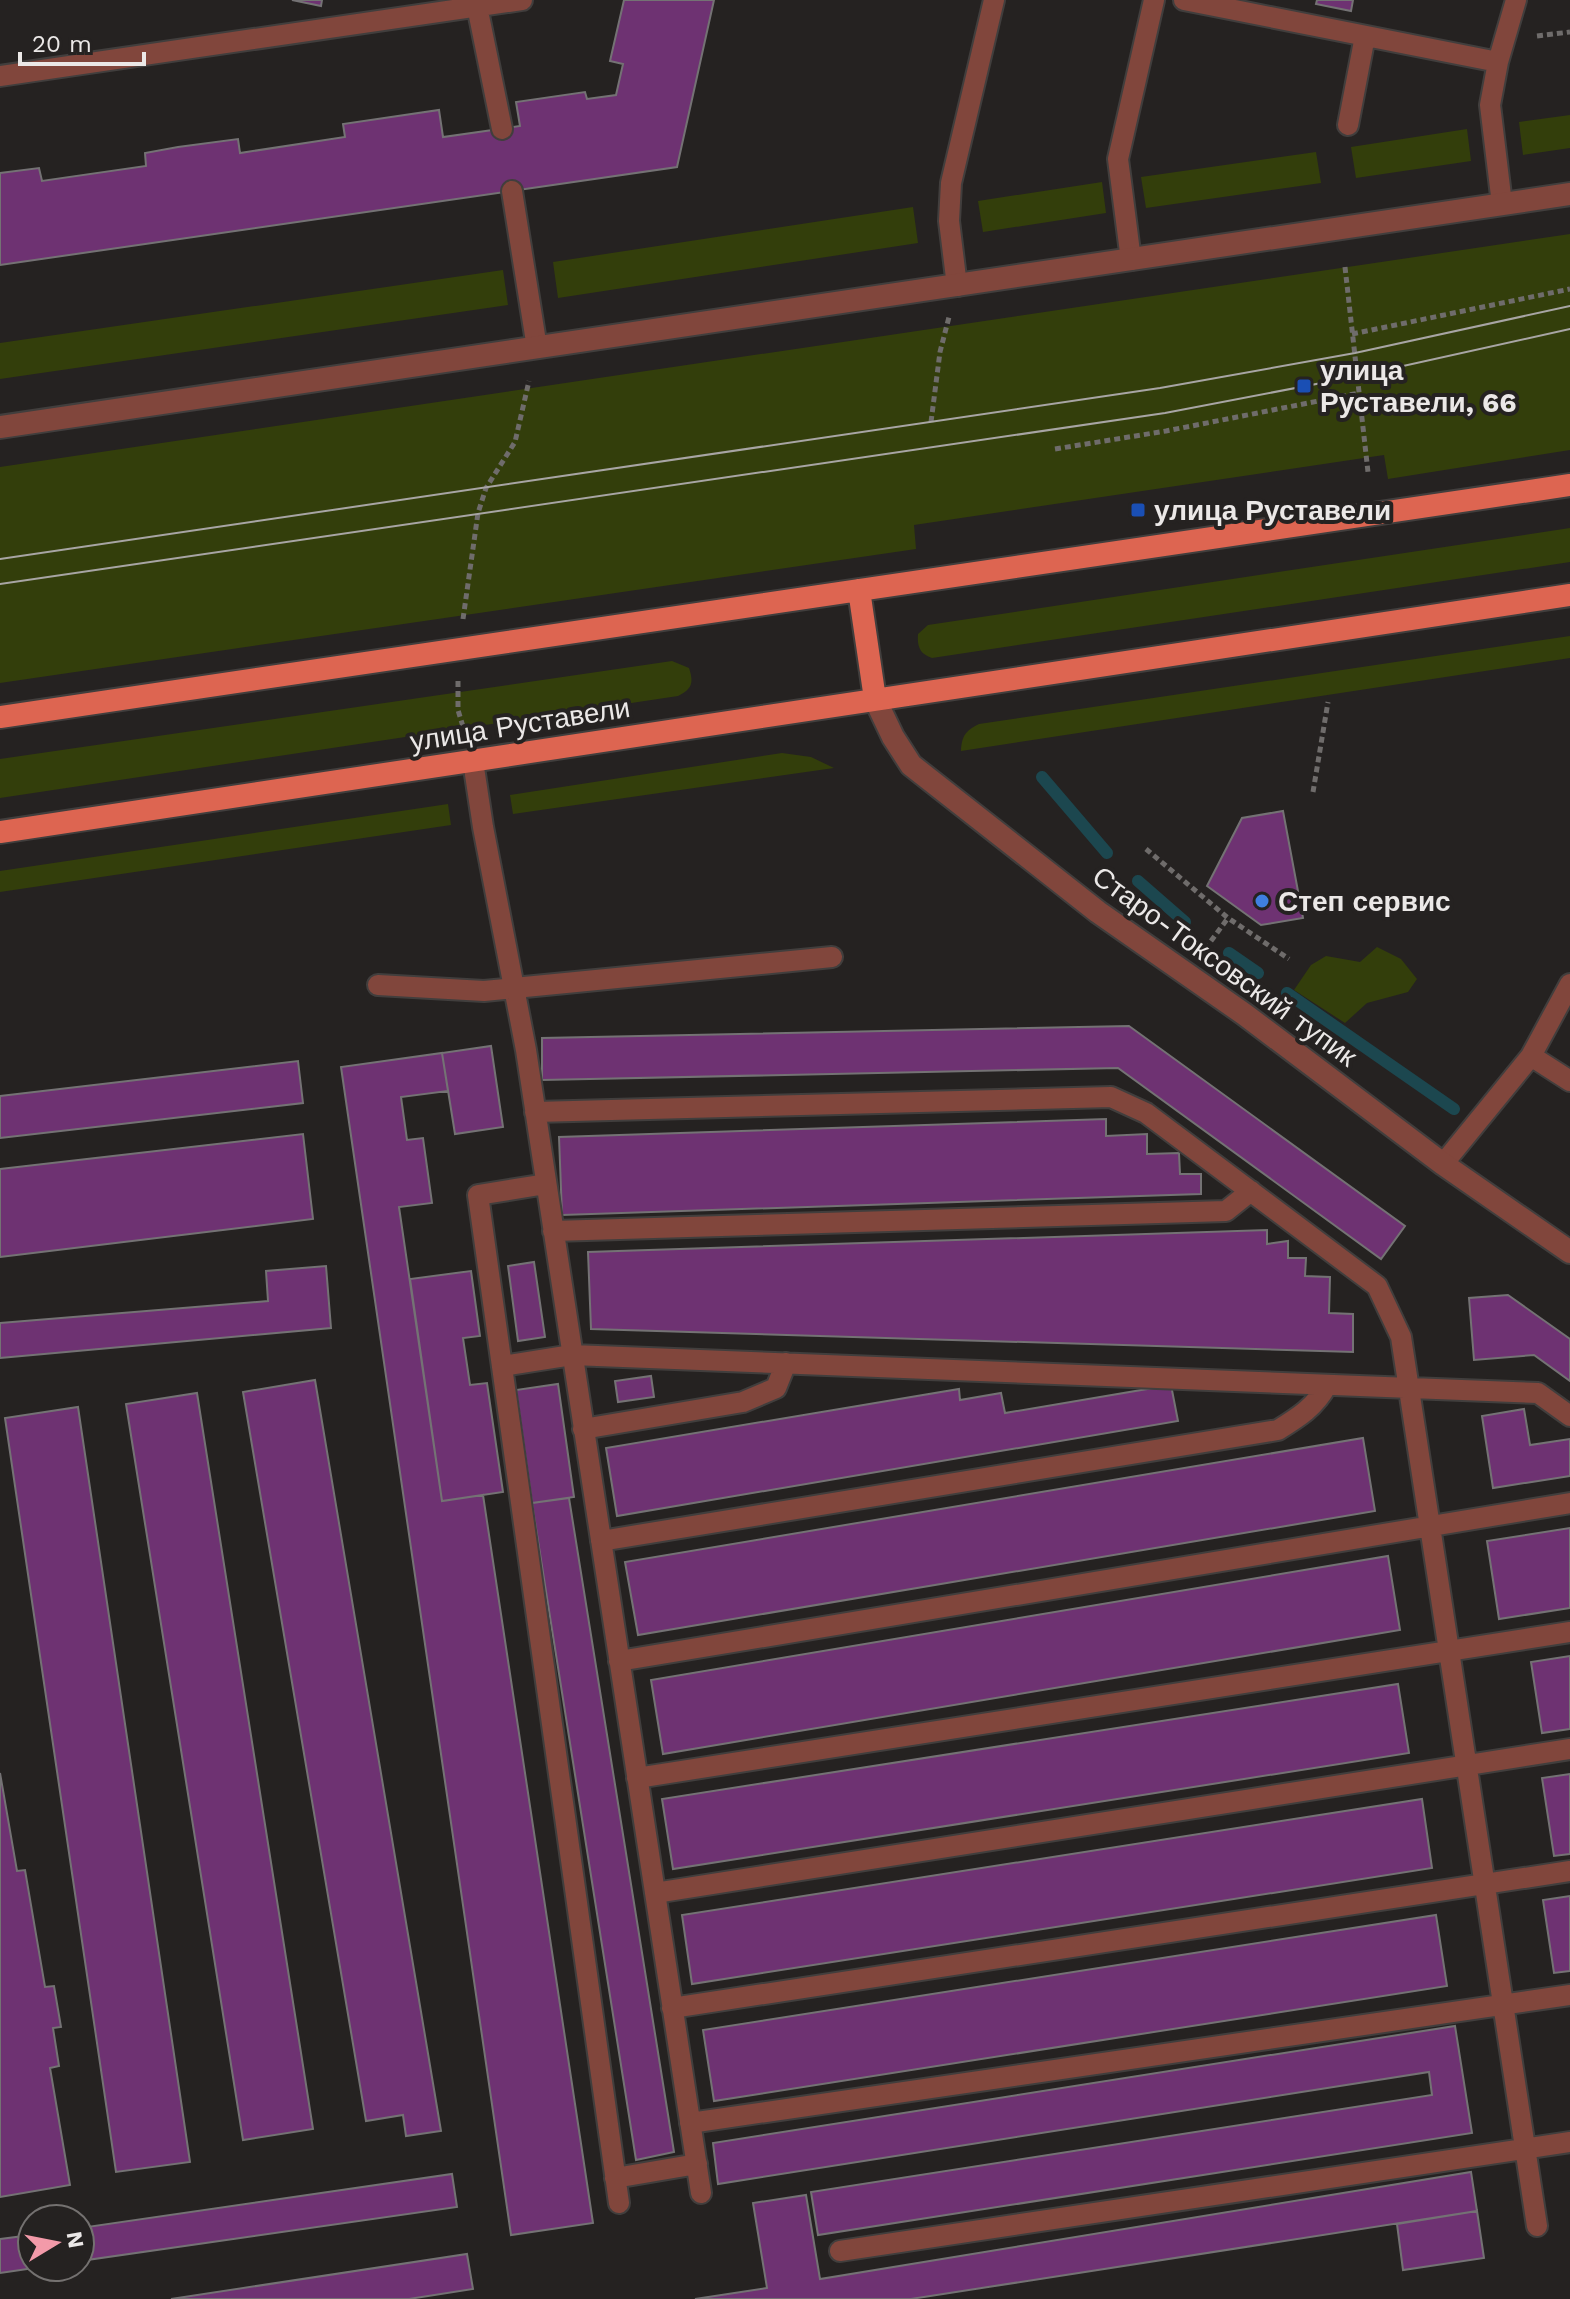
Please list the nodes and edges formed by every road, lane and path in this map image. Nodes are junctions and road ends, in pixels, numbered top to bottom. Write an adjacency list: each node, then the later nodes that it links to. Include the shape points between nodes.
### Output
1 (522, 0): 6 (lane)
2 (994, 0): 17 (lane, via 951,183 949,221)
3 (1154, 0): 15 (lane, via 1118,159)
4 (1184, 0): 7 (lane)
5 (1516, 0): 8 (lane)
6 (477, 6): 9 (lane); 11 (lane)
7 (1365, 36): 8 (lane); 10 (lane)
8 (1498, 62): 14 (lane, via 1490,105)
9 (0, 76)
10 (1348, 125)
11 (502, 129)
12 (512, 191): 20 (lane)
13 (1570, 194): 14 (street)
14 (1502, 204): 15 (street)
15 (1131, 260): 17 (street)
16 (1345, 267): 19 (path)
17 (957, 286): 20 (street); 22 (path, via 940,352)
18 (1570, 289): 19 (path)
19 (1352, 334): 21 (path)
20 (537, 348): 23 (street); 29 (path, via 515,442 486,488 478,513)
21 (1359, 393): 24 (path); 25 (path)
22 (931, 422)
23 (0, 427)
24 (1055, 449)
25 (1368, 472)
26 (1570, 485): 27 (main road)
27 (859, 590): 29 (main road); 30 (main road)
28 (1570, 595): 30 (main road, улица Руставели)
29 (458, 649): 32 (main road); 33 (path, via 458,710)
30 (875, 699): 33 (main road, улица Руставели); 45 (street, Старо-Токсовский тупик, via 911,765 1098,912)
31 (1328, 702): 34 (path)
32 (0, 717)
33 (473, 761): 35 (main road, улица Руставели); 41 (lane)
34 (1313, 792)
35 (0, 832)
36 (1146, 849): 38 (path, via 1228,918)
37 (832, 957): 41 (lane)
38 (1289, 959)
39 (1570, 984): 42 (lane)
40 (378, 985): 41 (lane, via 484,991)
41 (514, 987): 44 (lane)
42 (1531, 1056): 43 (lane); 45 (lane)
43 (1570, 1081)
44 (535, 1112): 46 (lane); 47 (lane, via 1111,1097 1146,1113)
45 (1443, 1164): 49 (street, Старо-Токсовский тупик)
46 (546, 1184): 48 (lane); 52 (lane, via 478,1195)
47 (1251, 1191): 48 (lane, via 1226,1211); 54 (lane, via 1377,1286 1401,1337)
48 (553, 1231): 50 (lane)
49 (1570, 1252)
50 (572, 1355): 51 (lane); 52 (lane); 56 (lane)
51 (786, 1363): 53 (lane); 56 (lane, via 776,1388 743,1402)
52 (502, 1366): 76 (lane)
53 (1327, 1385): 54 (lane); 59 (lane, via 1317,1402 1278,1430)
54 (1409, 1388): 55 (lane, via 1538,1393); 58 (lane)
55 (1570, 1416)
56 (583, 1429): 59 (lane)
57 (1570, 1503): 58 (lane)
58 (1430, 1526): 61 (lane); 62 (lane)
59 (601, 1541): 62 (lane)
60 (1570, 1632): 61 (lane)
61 (1449, 1651): 64 (lane); 65 (lane)
62 (619, 1661): 65 (lane)
63 (1570, 1749): 64 (lane)
64 (1467, 1765): 67 (lane); 68 (lane)
65 (637, 1778): 68 (lane)
66 (1570, 1871): 67 (lane)
67 (1485, 1884): 70 (lane); 71 (lane)
68 (655, 1893): 71 (lane)
69 (1570, 1995): 70 (lane)
70 (1503, 2005): 72 (lane); 74 (lane)
71 (672, 2008): 72 (lane)
72 (690, 2123): 75 (lane)
73 (1570, 2142): 74 (lane)
74 (1526, 2149): 79 (lane); 80 (lane)
75 (697, 2164): 76 (lane); 77 (lane)
76 (615, 2178): 78 (lane)
77 (701, 2193)
78 (619, 2203)
79 (1537, 2226)
80 (840, 2251)

